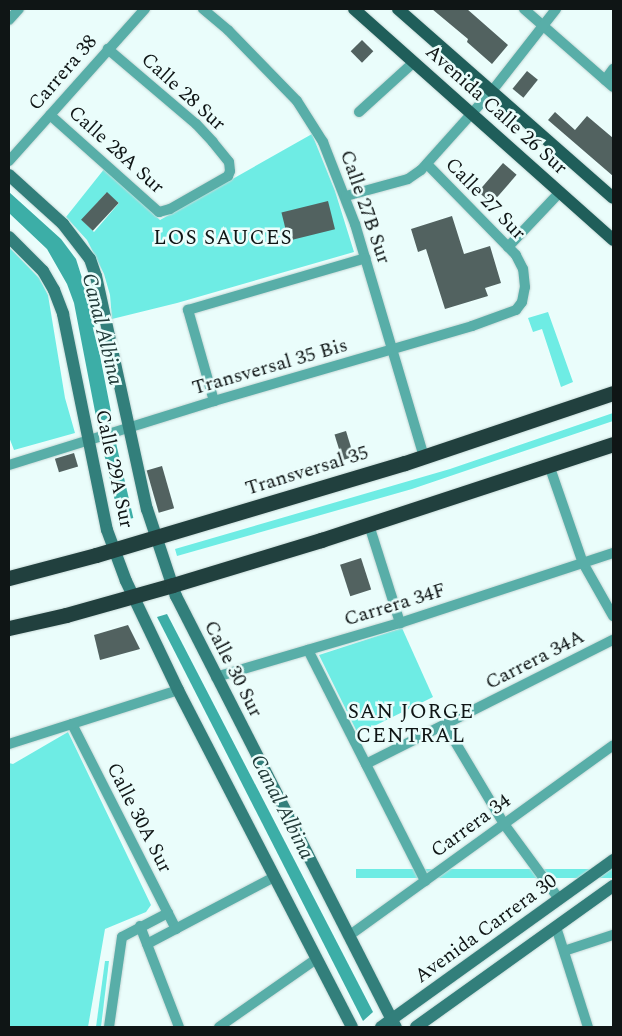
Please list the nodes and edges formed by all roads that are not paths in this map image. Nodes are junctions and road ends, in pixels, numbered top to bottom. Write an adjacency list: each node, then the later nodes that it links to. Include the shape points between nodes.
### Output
1 (19, 9): 8 (street)
2 (144, 9): 10 (street, Carrera 38)
3 (203, 9): 23 (street, Calle 27B Sur, via 274,76 305,111 323,142)
4 (354, 9): 11 (main road, Avenida Calle 26 Sur)
5 (398, 9): 15 (main road, Avenida Calle 26 Sur)
6 (524, 9): 9 (street)
7 (556, 9): 9 (street)
8 (9, 20)
9 (543, 26): 13 (street); 15 (street)
10 (108, 49): 18 (street, Carrera 38); 25 (street, Calle 28 Sur, via 196,124 227,157 230,166 228,176)
11 (414, 62): 16 (street); 17 (main road, Avenida Calle 26 Sur)
12 (613, 69): 13 (street)
13 (605, 80): 14 (street)
14 (613, 87)
15 (492, 91): 17 (street); 24 (main road, Avenida Calle 26 Sur)
16 (359, 112)
17 (472, 114): 20 (street); 22 (main road, Avenida Calle 26 Sur)
18 (50, 115): 19 (street, Carrera 38); 25 (street, Calle 28A Sur)
19 (9, 161)
20 (427, 164): 23 (street, via 408,179); 28 (street, Calle 27 Sur)
21 (9, 175): 36 (street, Calle 29A Sur, via 63,224 90,259 96,276)
22 (560, 192): 27 (main road, Avenida Calle 26 Sur); 28 (street)
23 (346, 196): 29 (street, Calle 27B Sur)
24 (613, 198)
25 (159, 212)
26 (9, 237): 37 (street, Calle 29A Sur, via 44,271 54,290)
27 (613, 240)
28 (508, 247): 30 (street, Calle 27 Sur, via 523,269)
29 (366, 258): 31 (street, Calle 27B Sur); 34 (street, via 188,310)
30 (525, 287): 31 (street, Transversal 35 Bis, via 522,302 508,314)
31 (391, 350): 34 (street, Transversal 35 Bis); 40 (street, Calle 27B Sur)
32 (613, 386): 35 (highway)
33 (613, 393): 35 (highway, Transversal 35)
34 (214, 401): 36 (street, Transversal 35 Bis)
35 (592, 401): 40 (highway, Transversal 35)
36 (124, 429): 37 (street, Transversal 35 Bis); 45 (street, Calle 29A Sur)
37 (94, 438): 42 (street, Transversal 35 Bis); 46 (street, Calle 29A Sur, via 107,530)
38 (613, 444): 41 (highway)
39 (613, 456): 41 (highway)
40 (424, 457): 45 (highway, Transversal 35)
41 (573, 457): 43 (highway)
42 (9, 465)
43 (549, 465): 44 (highway); 48 (street)
44 (368, 524): 50 (highway); 53 (street)
45 (155, 537): 46 (highway, Transversal 35); 50 (street, Calle 30 Sur)
46 (114, 550): 49 (highway, Transversal 35); 51 (street)
47 (613, 553): 48 (street, Carrera 34F)
48 (583, 563): 52 (street); 53 (street, Carrera 34F)
49 (9, 578)
50 (173, 585): 51 (highway); 57 (street, Calle 30 Sur)
51 (133, 597): 54 (highway); 58 (street)
52 (613, 616)
53 (400, 623): 56 (street, Carrera 34F)
54 (9, 628)
55 (613, 640): 60 (street, Carrera 34A)
56 (308, 650): 57 (street, Carrera 34F); 63 (street)
57 (216, 677): 74 (street, Calle 30 Sur)
58 (178, 690): 59 (street); 66 (street)
59 (72, 724): 61 (street); 70 (street, Calle 30A Sur)
60 (445, 725): 63 (street, Carrera 34A); 64 (street)
61 (9, 744)
62 (613, 745): 64 (street, Carrera 34)
63 (366, 764): 67 (street)
64 (504, 824): 67 (street, Carrera 34); 69 (street)
65 (613, 860): 69 (street, Avenida Carrera 30)
66 (274, 877): 73 (street); 78 (street)
67 (425, 881): 74 (street, Carrera 34)
68 (613, 886): 72 (street, Avenida Carrera 30)
69 (559, 899): 79 (street, Avenida Carrera 30)
70 (168, 913): 71 (street); 73 (street, Calle 30A Sur)
71 (140, 926): 76 (street); 80 (street, via 122,937)
72 (556, 927): 77 (street); 85 (street, Avenida Carrera 30)
73 (176, 929): 76 (street)
74 (350, 935): 79 (street, Calle 30 Sur)
75 (613, 935): 77 (street)
76 (147, 944): 81 (street)
77 (564, 951): 86 (street)
78 (316, 959): 82 (street); 83 (street)
79 (394, 1023): 84 (street, Avenida Carrera 30)
80 (109, 1027)
81 (179, 1027)
82 (219, 1027)
83 (352, 1027)
84 (381, 1027)
85 (416, 1027)
86 (588, 1027)

